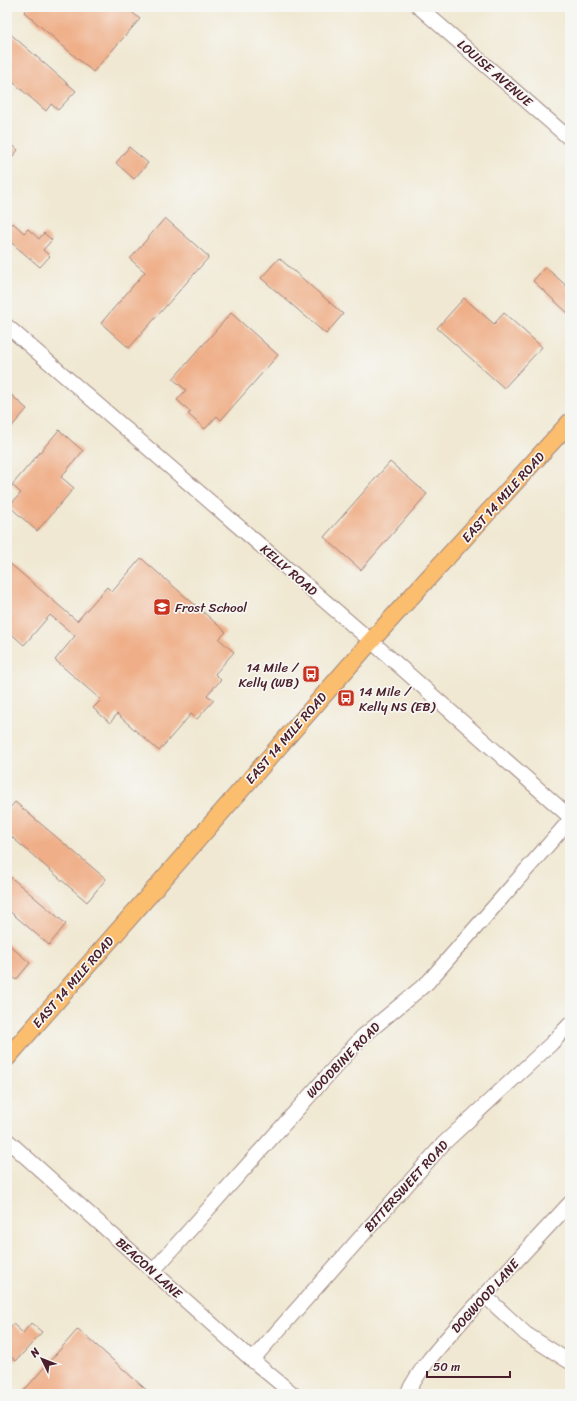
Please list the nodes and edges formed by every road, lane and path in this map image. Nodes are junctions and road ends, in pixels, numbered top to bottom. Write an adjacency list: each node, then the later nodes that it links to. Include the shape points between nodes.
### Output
1 (419, 7): 2 (street, LOUISE AVENUE)
2 (570, 139)
3 (7, 326): 5 (street, KELLY ROAD)
4 (570, 422): 5 (main road, EAST 14 MILE ROAD)
5 (371, 641): 6 (street, KELLY ROAD); 8 (main road, EAST 14 MILE ROAD)
6 (570, 818): 11 (street, WOODBINE ROAD, via 428,982 362,1037)
7 (570, 1024): 13 (street, BITTERSWEET ROAD, via 444,1143)
8 (7, 1058)
9 (7, 1140): 11 (street, BEACON LANE)
10 (570, 1203): 12 (street, DOGWOOD LANE)
11 (153, 1271): 13 (street, BEACON LANE)
12 (484, 1295): 14 (street, via 526,1334); 16 (street, DOGWOOD LANE, via 426,1362)
13 (252, 1360): 15 (street, BEACON LANE)
14 (570, 1362)
15 (293, 1394)
16 (407, 1394)

